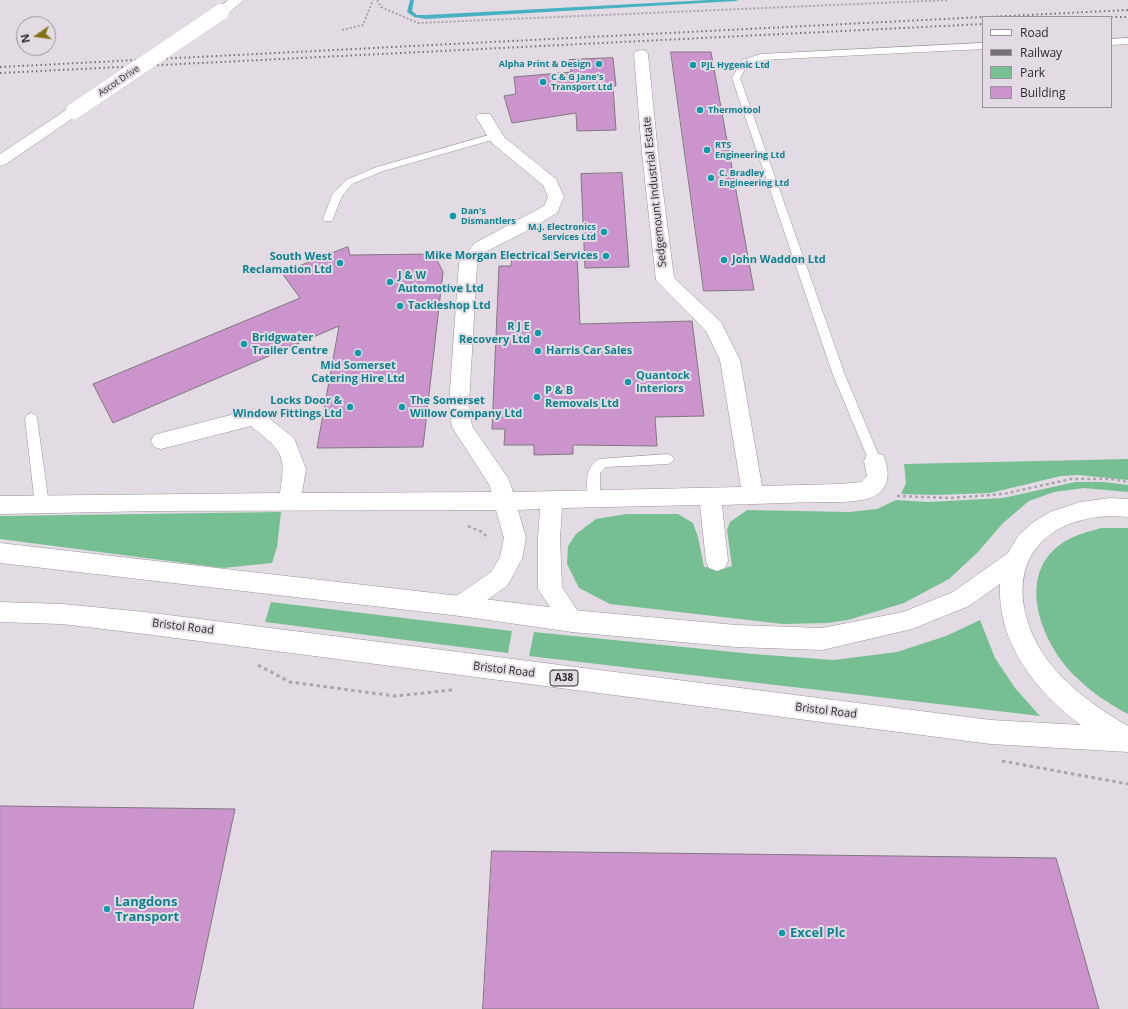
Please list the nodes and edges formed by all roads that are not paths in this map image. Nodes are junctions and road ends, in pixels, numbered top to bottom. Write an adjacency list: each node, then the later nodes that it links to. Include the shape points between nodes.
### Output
1 (237, 0): 8 (street, Ascot Drive, bridge)
2 (1128, 41): 3 (lane)
3 (1112, 42)
4 (982, 46): 13 (lane, via 761,57 745,62 736,78 839,375)
5 (641, 54): 14 (street, Sedgemount Industrial Estate, via 665,280 714,327 730,360)
6 (484, 117): 7 (street)
7 (496, 136): 9 (lane, via 380,169 349,182 337,195); 19 (street, via 550,183 556,197 551,209 481,247 468,263 459,404 462,427 500,484)
8 (0, 161)
9 (328, 219)
10 (31, 418): 21 (lane)
11 (161, 440): 18 (street, via 254,417 287,444 294,469)
12 (668, 459): 16 (lane, via 603,462 597,465 594,470)
13 (876, 461): 14 (street, via 878,479 867,490)
14 (754, 496): 15 (street)
15 (710, 497): 16 (street); 24 (street)
16 (594, 499): 17 (street)
17 (552, 500): 19 (street); 28 (street, via 549,538 550,589)
18 (290, 501): 19 (street); 21 (street)
19 (504, 502): 26 (street, via 515,538 511,559 498,579)
20 (0, 505): 21 (street)
21 (42, 505)
22 (1128, 508): 25 (street, via 1093,508 1067,514 1044,525 1027,541)
23 (0, 553): 26 (street)
24 (717, 561)
25 (1014, 561): 28 (street, via 961,599 904,622 822,639 736,636); 29 (street, via 1010,585 1012,612 1022,641 1039,669 1063,696 1094,721)
26 (460, 606): 28 (street)
27 (0, 612): 29 (street, Bristol Road / A38, via 62,614 152,624 991,732)
28 (572, 620)
29 (1128, 740)

